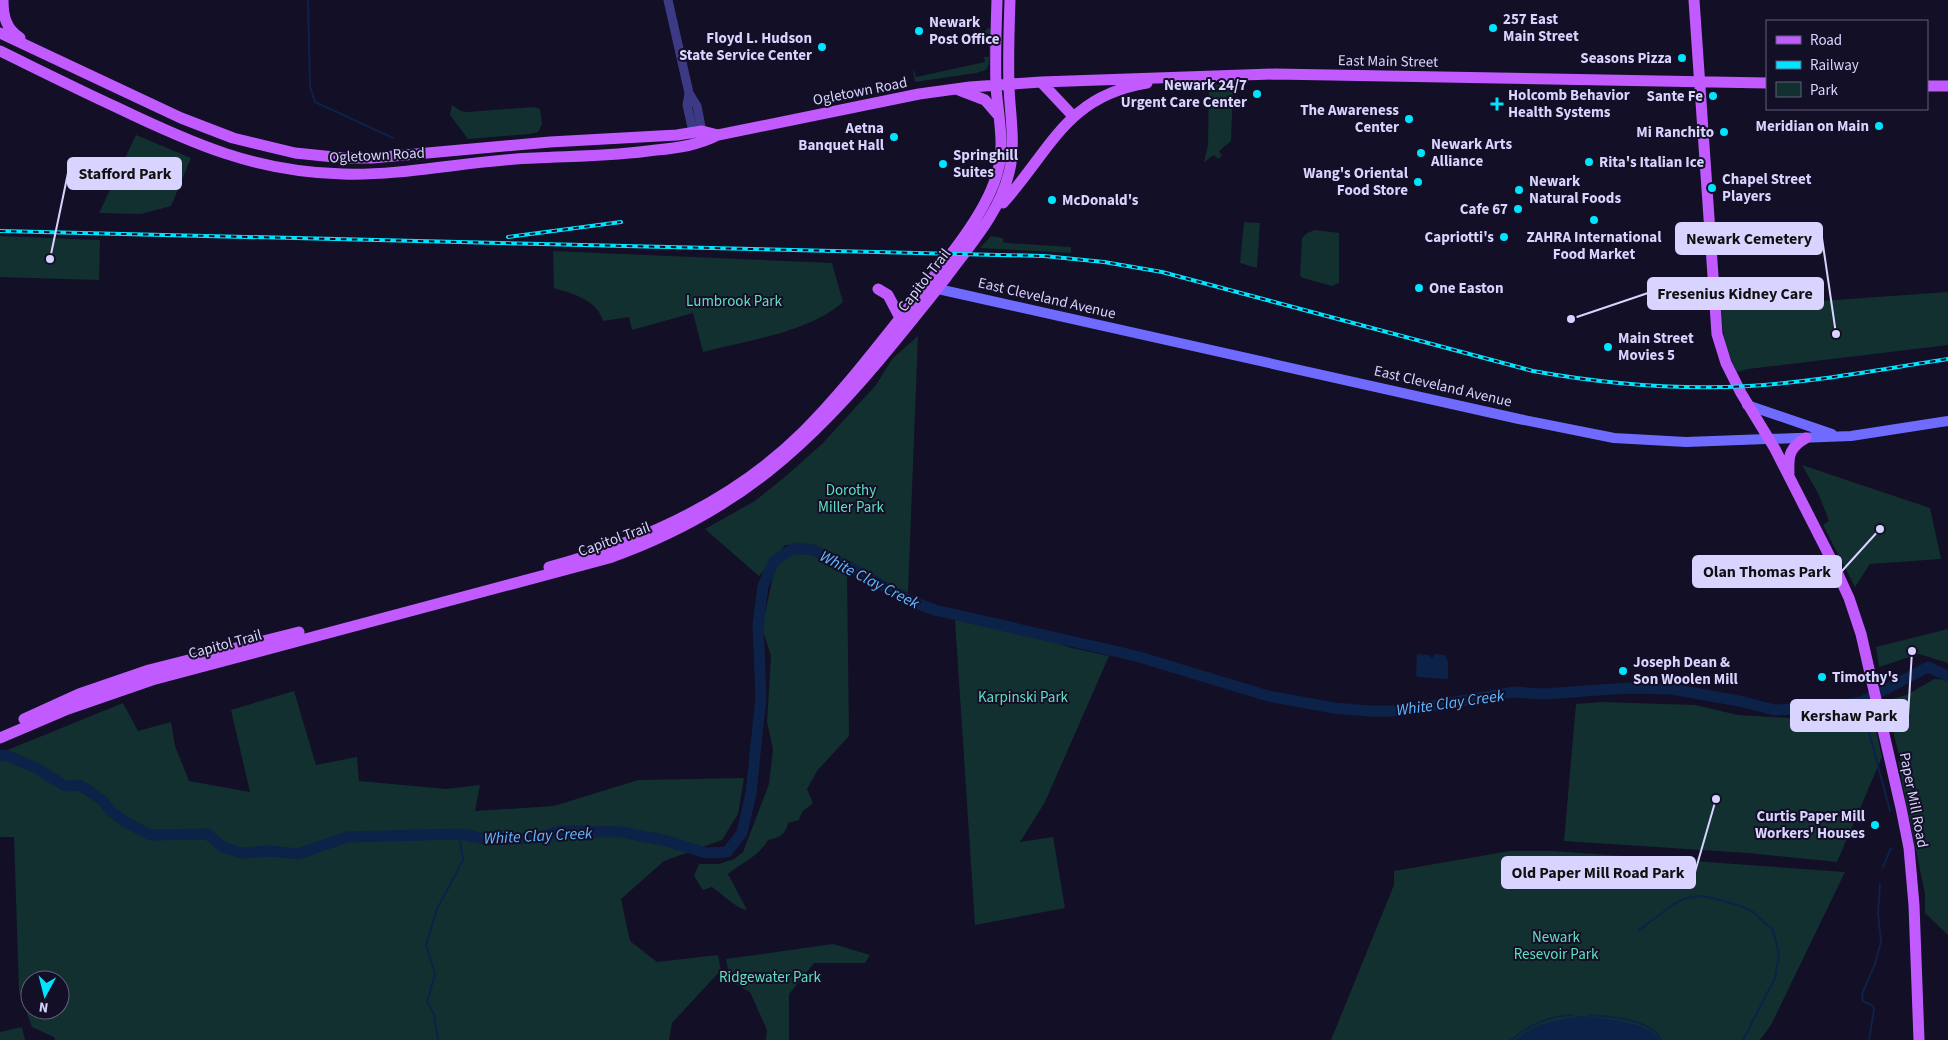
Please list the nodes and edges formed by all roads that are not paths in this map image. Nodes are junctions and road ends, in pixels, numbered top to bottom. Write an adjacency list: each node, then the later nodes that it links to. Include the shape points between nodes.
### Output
1 (1, 0): 7 (main road, via 8,28)
2 (668, 0): 22 (street, via 689,94 697,106)
3 (997, 0): 14 (main road, Capitol Trail)
4 (1010, 0): 13 (main road, Capitol Trail)
5 (1694, 0): 11 (main road, Paper Mill Road)
6 (0, 33): 7 (main road, Ogletown Road)
7 (31, 48): 21 (main road, Ogletown Road)
8 (0, 51): 20 (main road, Ogletown Road)
9 (1178, 77): 10 (main road, East Main Street); 11 (main road, East Main Street, via 1275,74); 19 (main road, via 1110,94)
10 (1041, 82): 13 (main road, East Main Street); 19 (main road)
11 (1699, 82): 12 (main road, East Main Street); 32 (main road, Paper Mill Road, via 1716,328 1726,363)
12 (1766, 83)
13 (1009, 84): 14 (main road, Ogletown Road); 27 (main road, Capitol Trail, via 1011,162 1006,185)
14 (996, 85): 17 (main road, Ogletown Road); 18 (main road, Capitol Trail)
15 (1928, 86): 16 (main road)
16 (1948, 86)
17 (953, 89): 18 (main road, via 986,100); 22 (main road, Ogletown Road)
18 (998, 116): 28 (main road, Capitol Trail, via 1000,164 990,195)
19 (1073, 116): 27 (main road)
20 (143, 120): 21 (main road, via 186,134); 26 (main road, Ogletown Road, via 246,161 303,172 359,174)
21 (201, 127): 24 (main road, Ogletown Road, via 294,153 344,158)
22 (699, 137): 23 (main road, Ogletown Road); 25 (main road, Ogletown Road, via 622,155)
23 (550, 142): 24 (main road, Ogletown Road); 25 (main road, via 548,148 540,151 509,154)
24 (496, 147): 26 (main road, via 473,156 434,161)
25 (478, 163): 26 (main road, Ogletown Road)
26 (433, 168)
27 (991, 216): 29 (main road, Capitol Trail)
28 (925, 287): 29 (main road); 31 (main road, Capitol Trail)
29 (938, 288): 36 (main road, East Cleveland Avenue, via 1601,436 1679,442); 38 (main road, Capitol Trail, via 859,385 802,444 744,490 674,532 577,568 152,680)
30 (878, 289): 31 (main road, via 888,295)
31 (900, 318): 38 (main road, Capitol Trail, via 835,398 789,445 738,485 662,529 578,560 149,670 79,694)
32 (1747, 405): 34 (main road); 36 (main road, Paper Mill Road)
33 (1948, 420): 34 (main road, East Cleveland Avenue)
34 (1840, 436): 35 (main road, East Cleveland Avenue)
35 (1806, 438): 36 (main road, East Cleveland Avenue); 37 (main road, via 1790,453)
36 (1768, 439): 37 (main road, Paper Mill Road)
37 (1789, 477): 41 (main road, Paper Mill Road, via 1844,585 1870,670 1903,814 1910,864)
38 (14, 727): 39 (main road, Capitol Trail); 40 (main road, Capitol Trail)
39 (0, 731)
40 (0, 738)
41 (1919, 1040)

